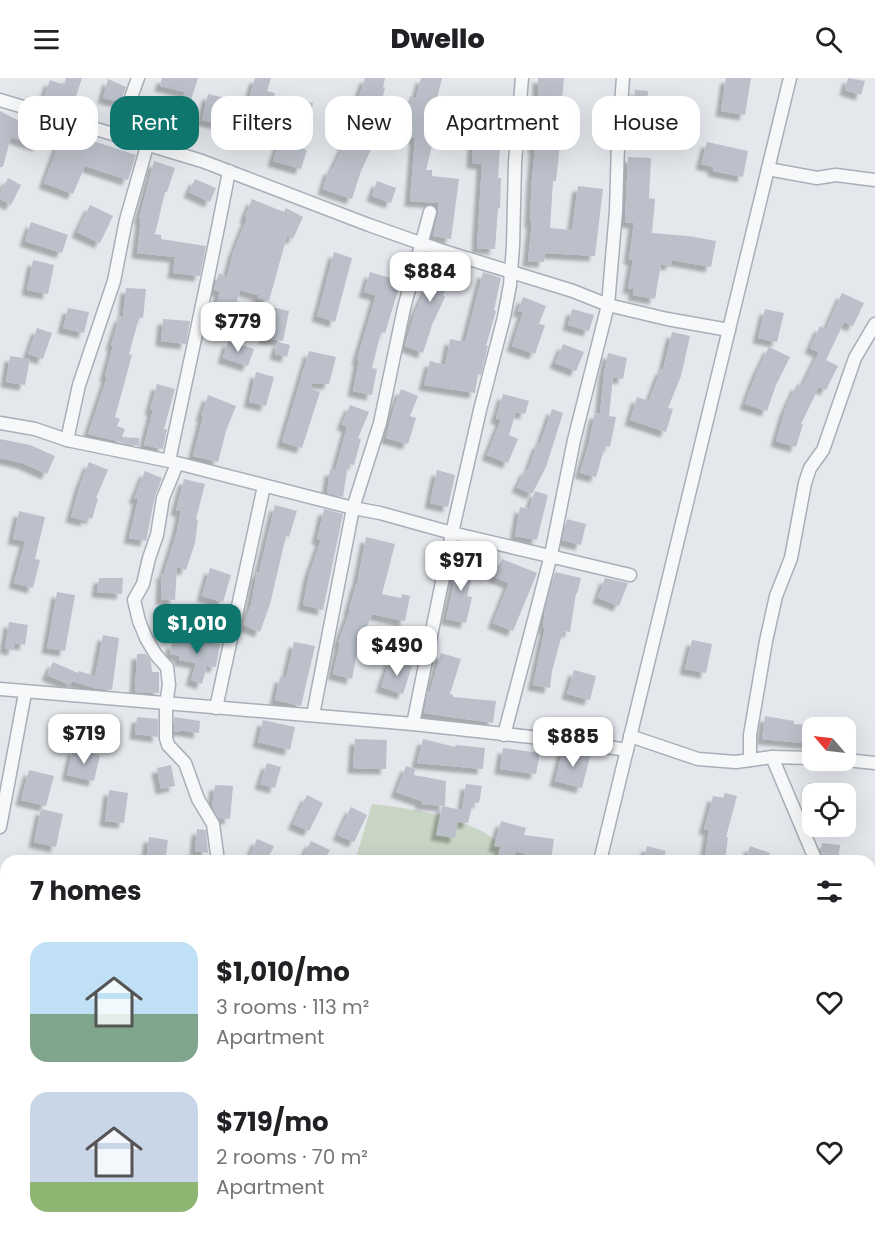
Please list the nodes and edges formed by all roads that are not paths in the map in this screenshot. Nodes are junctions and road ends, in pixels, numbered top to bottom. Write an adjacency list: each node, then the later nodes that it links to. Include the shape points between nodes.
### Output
1 (138, 78): 5 (street)
2 (522, 78): 15 (street)
3 (623, 78): 16 (street)
4 (790, 78): 10 (street)
5 (131, 96)
6 (0, 100): 7 (street)
7 (110, 134)
8 (146, 150): 20 (street, via 114,281 79,385)
9 (162, 150): 11 (street)
10 (768, 169): 12 (street, via 817,178 836,175); 18 (street)
11 (229, 171): 14 (street); 21 (street)
12 (875, 180)
13 (430, 212): 14 (street)
14 (422, 243): 15 (street); 23 (street, via 380,423)
15 (511, 270): 16 (street); 24 (street, via 504,317)
16 (608, 305): 18 (street); 25 (street, via 574,440)
17 (875, 324): 38 (street, via 855,358 823,450 805,483 791,558 776,596 766,641 750,735)
18 (729, 330): 34 (street)
19 (0, 423): 20 (street)
20 (67, 440): 21 (street)
21 (173, 463): 22 (street); 29 (street, via 157,535 143,584 134,600 146,638 167,667)
22 (264, 486): 23 (street); 30 (street)
23 (353, 508): 24 (street); 31 (street)
24 (452, 533): 25 (street); 32 (street)
25 (551, 555): 26 (street); 33 (street)
26 (630, 575)
27 (0, 689): 28 (street)
28 (25, 693): 29 (street); 41 (street)
29 (166, 704): 30 (street); 42 (street, via 168,745 185,764 198,799 213,824)
30 (216, 708): 31 (street)
31 (312, 715): 32 (street)
32 (413, 724): 33 (street)
33 (504, 735): 35 (street)
34 (630, 736): 35 (street); 38 (street, via 698,759)
35 (627, 750): 43 (street)
36 (772, 757): 37 (street); 38 (street); 44 (street)
37 (802, 758)
38 (750, 760)
39 (856, 761): 40 (street)
40 (875, 763)
41 (0, 827)
42 (217, 855)
43 (601, 855)
44 (813, 855)

